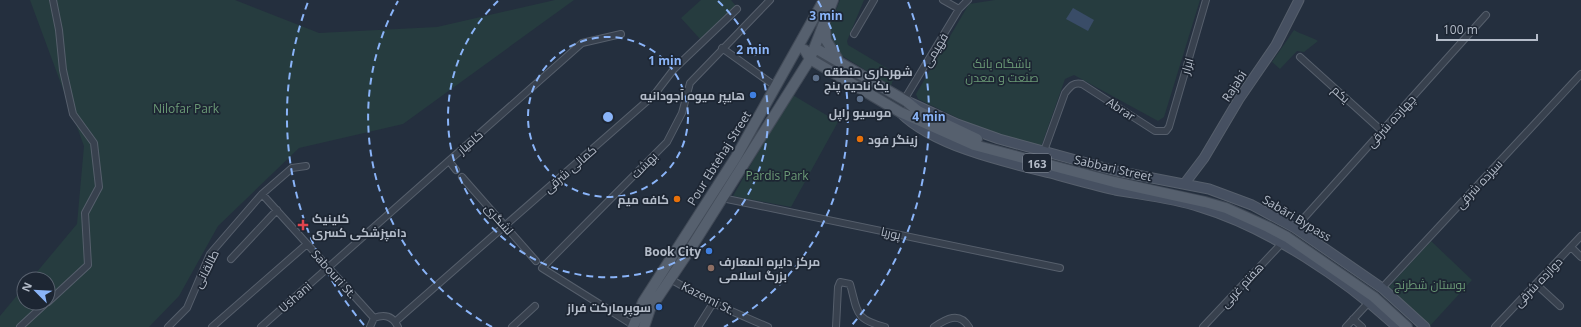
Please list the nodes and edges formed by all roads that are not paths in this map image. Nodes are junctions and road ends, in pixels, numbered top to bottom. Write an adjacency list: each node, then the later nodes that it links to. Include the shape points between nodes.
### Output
1 (53, 0): 53 (street, via 63,70 73,114 94,143 99,187 84,213 88,265)
2 (770, 0): 16 (street, بهشت)
3 (824, 0): 12 (main road, Pour Ebtehaj Street)
4 (833, 0): 12 (main road, Pour Ebtehaj Street)
5 (874, 0): 15 (street)
6 (943, 0): 11 (street)
7 (967, 0): 11 (street, فهیمی)
8 (1206, 0): 30 (street, ابرار, via 1166,131 1155,131 1077,83 1070,86 1065,93)
9 (1299, 0): 35 (main road, Rajabi, via 1276,45 1239,99 1204,158)
10 (737, 9): 39 (street, کمالی شرقی, via 674,69 654,95)
11 (959, 9): 27 (street, فهیمی)
12 (822, 15): 17 (main road, Pour Ebtehaj Street); 18 (main road); 20 (main road, via 826,40 833,54); 25 (main road, Pour Ebtehaj Street)
13 (1486, 15): 29 (street, چهارده شرقی)
14 (620, 34): 31 (street, کامیار, via 582,43)
15 (854, 34)
16 (722, 48): 25 (street); 63 (street, بهشت, via 690,83 682,113 667,142 542,268)
17 (815, 48): 18 (main road, Pour Ebtehaj Street); 20 (main road, 163)
18 (807, 55): 26 (main road, Sabbari Street / 163); 28 (main road); 37 (main road, Pour Ebtehaj Street)
19 (1300, 57): 29 (street, یکم)
20 (844, 65): 22 (main road, 163)
21 (1581, 74): 23 (street, سیزده شرقی)
22 (870, 80): 26 (main road); 27 (main road, 163)
23 (1576, 80): 24 (street); 54 (street, سیزده شرقی)
24 (1581, 85)
25 (775, 86): 28 (main road, Pour Ebtehaj Street)
26 (864, 91): 40 (main road, Sabbari Street / 163, via 900,112 995,152 1114,182 1185,196 1226,208)
27 (905, 101): 30 (main road, Sabāri Bypass, via 978,132); 40 (main road, 163, via 918,111 976,139 1115,176 1185,189 1235,206)
28 (763, 112): 37 (main road, Pour Ebtehaj Street)
29 (1382, 131): 40 (street, چهارده شرقی)
30 (1044, 151): 35 (main road, Sabāri Bypass, via 1116,171)
31 (449, 161): 33 (street); 49 (street, کامیار)
32 (306, 166): 36 (street, طالقانی, via 292,168)
33 (456, 170)
34 (462, 177): 39 (street, لشگری)
35 (1185, 183): 40 (main road, Sabāri Bypass, via 1231,196 1274,216)
36 (262, 194): 38 (street, Sabouri St.); 65 (street, طالقانی, via 210,254 187,308)
37 (718, 195): 43 (main road, Pour Ebtehaj Street); 45 (main road, Pour Ebtehaj Street); 50 (street, پوریا)
38 (277, 210): 42 (street, Sabouri St.); 47 (street)
39 (505, 227): 48 (street, لشگری); 62 (street, کمالی شرقی)
40 (1289, 235): 54 (main road, Sabbari Street / 163); 78 (street, هفتم غربی)
41 (1581, 236): 44 (street, دوازده شرقی)
42 (307, 244): 49 (street, Sabouri St.); 66 (street)
43 (680, 246): 45 (main road); 63 (main road, Pour Ebtehaj Street, via 644,302)
44 (1570, 248): 46 (street); 52 (street, دوازده شرقی)
45 (689, 251): 51 (main road, Pour Ebtehaj Street)
46 (1581, 257)
47 (231, 259)
48 (536, 260)
49 (328, 268): 59 (street, Sabouri St.); 67 (street, Ushani)
50 (1060, 268)
51 (670, 278): 55 (street, Kazemi St.); 70 (main road, Pour Ebtehaj Street, via 650,309)
52 (1536, 284): 57 (street); 85 (street, دوازده شرقی)
53 (56, 294)
54 (1376, 295): 60 (street, سیزده شرقی); 81 (main road); 82 (main road, Sabbari Street / 163); 83 (main road, Sabbari Street / 163); 84 (main road)
55 (713, 303): 61 (street, Kazemi St.); 71 (street)
56 (535, 306): 69 (street)
57 (1560, 306)
58 (37, 311): 64 (street)
59 (374, 318): 62 (street, via 386,316); 68 (street)
60 (1353, 319): 79 (street, سیزده شرقی); 80 (street)
61 (755, 321): 72 (street); 73 (street, Kazemi St.)
62 (397, 324)
63 (633, 326)
64 (20, 327)
65 (168, 327)
66 (212, 327)
67 (261, 327)
68 (370, 327)
69 (512, 327)
70 (644, 327)
71 (698, 327)
72 (751, 327)
73 (768, 327)
74 (836, 327): 75 (street, via 840,282 850,284 859,313 864,320)
75 (885, 327)
76 (934, 327): 77 (street, via 953,317 963,320)
77 (969, 327)
78 (1203, 327)
79 (1346, 327)
80 (1362, 327)
81 (1397, 327)
82 (1407, 327)
83 (1416, 327)
84 (1425, 327)
85 (1495, 327)

